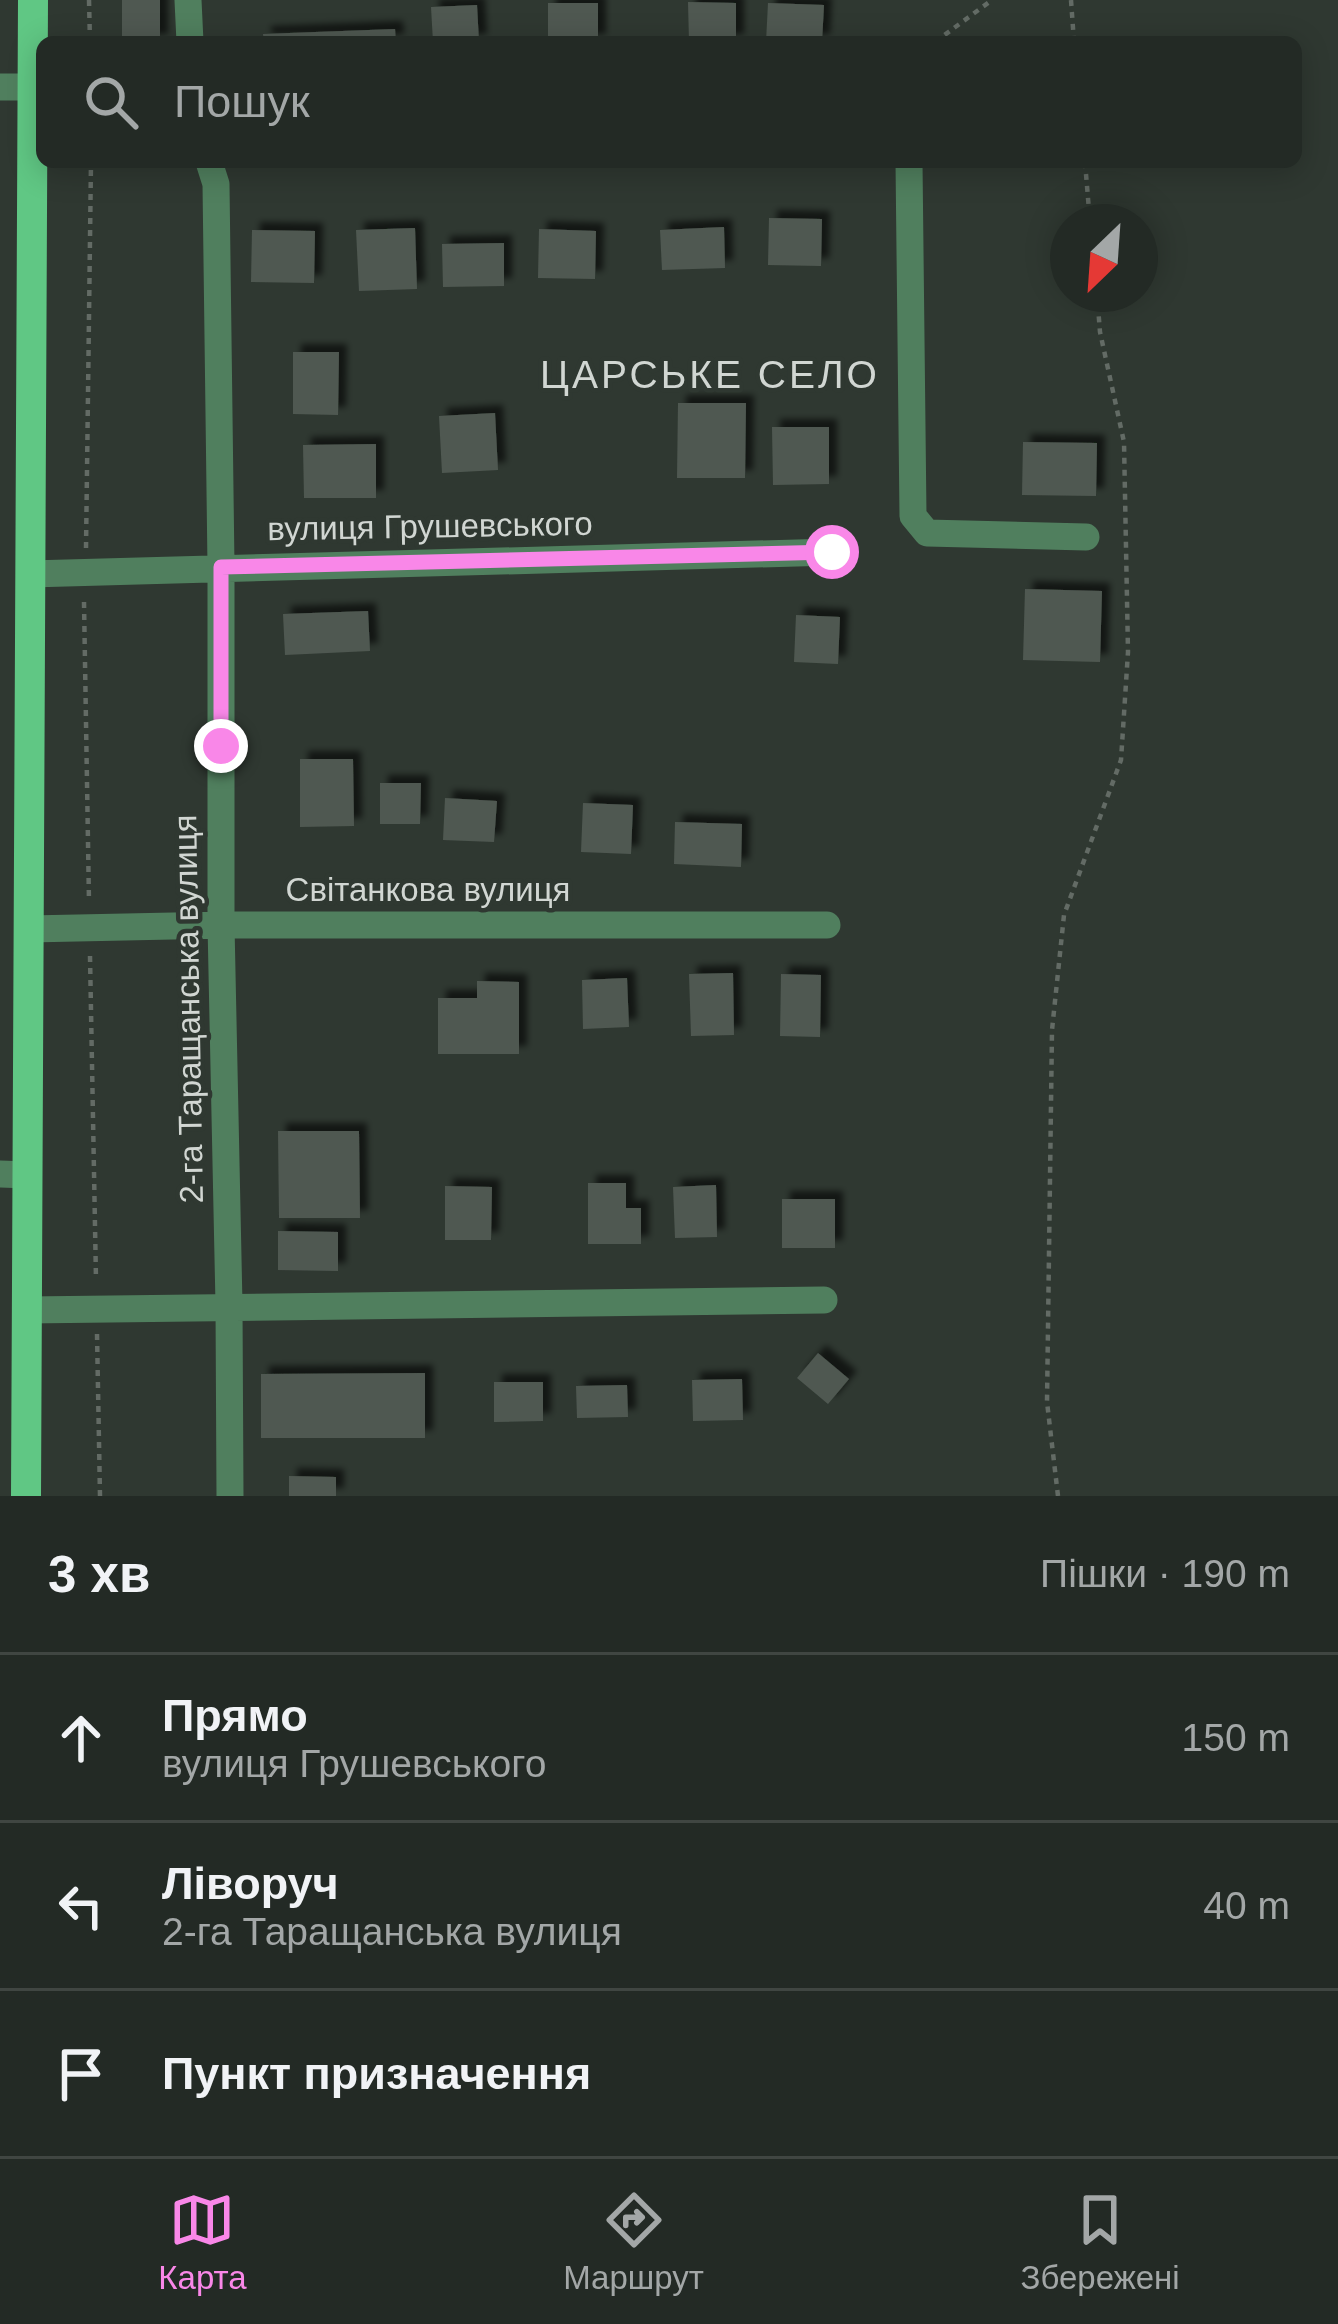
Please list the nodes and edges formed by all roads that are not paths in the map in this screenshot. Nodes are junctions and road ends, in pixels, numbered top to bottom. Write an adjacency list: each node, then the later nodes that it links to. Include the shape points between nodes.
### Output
1 (33, 0): 5 (main road)
2 (188, 0): 3 (street)
3 (190, 36)
4 (0, 87): 5 (street)
5 (33, 87): 6 (main road)
6 (36, 142)
7 (37, 168): 13 (main road)
8 (211, 168): 12 (street, 2-га Таращанська вулиця)
9 (909, 168): 10 (street, via 913,516 927,533)
10 (1086, 537)
11 (832, 552): 12 (street, вулиця Грушевського)
12 (221, 567): 13 (street, вулиця Грушевського); 14 (street, 2-га Таращанська вулиця)
13 (31, 574): 16 (main road)
14 (220, 925): 15 (street, Світанкова вулиця); 16 (street, Світанкова вулиця); 19 (street, 2-га Таращанська вулиця)
15 (827, 925)
16 (29, 929): 17 (main road)
17 (14, 1174): 20 (main road)
18 (824, 1300): 19 (street)
19 (229, 1305): 20 (street); 22 (street, 2-га Таращанська вулиця)
20 (27, 1310): 21 (main road)
21 (26, 1496)
22 (230, 1496)

